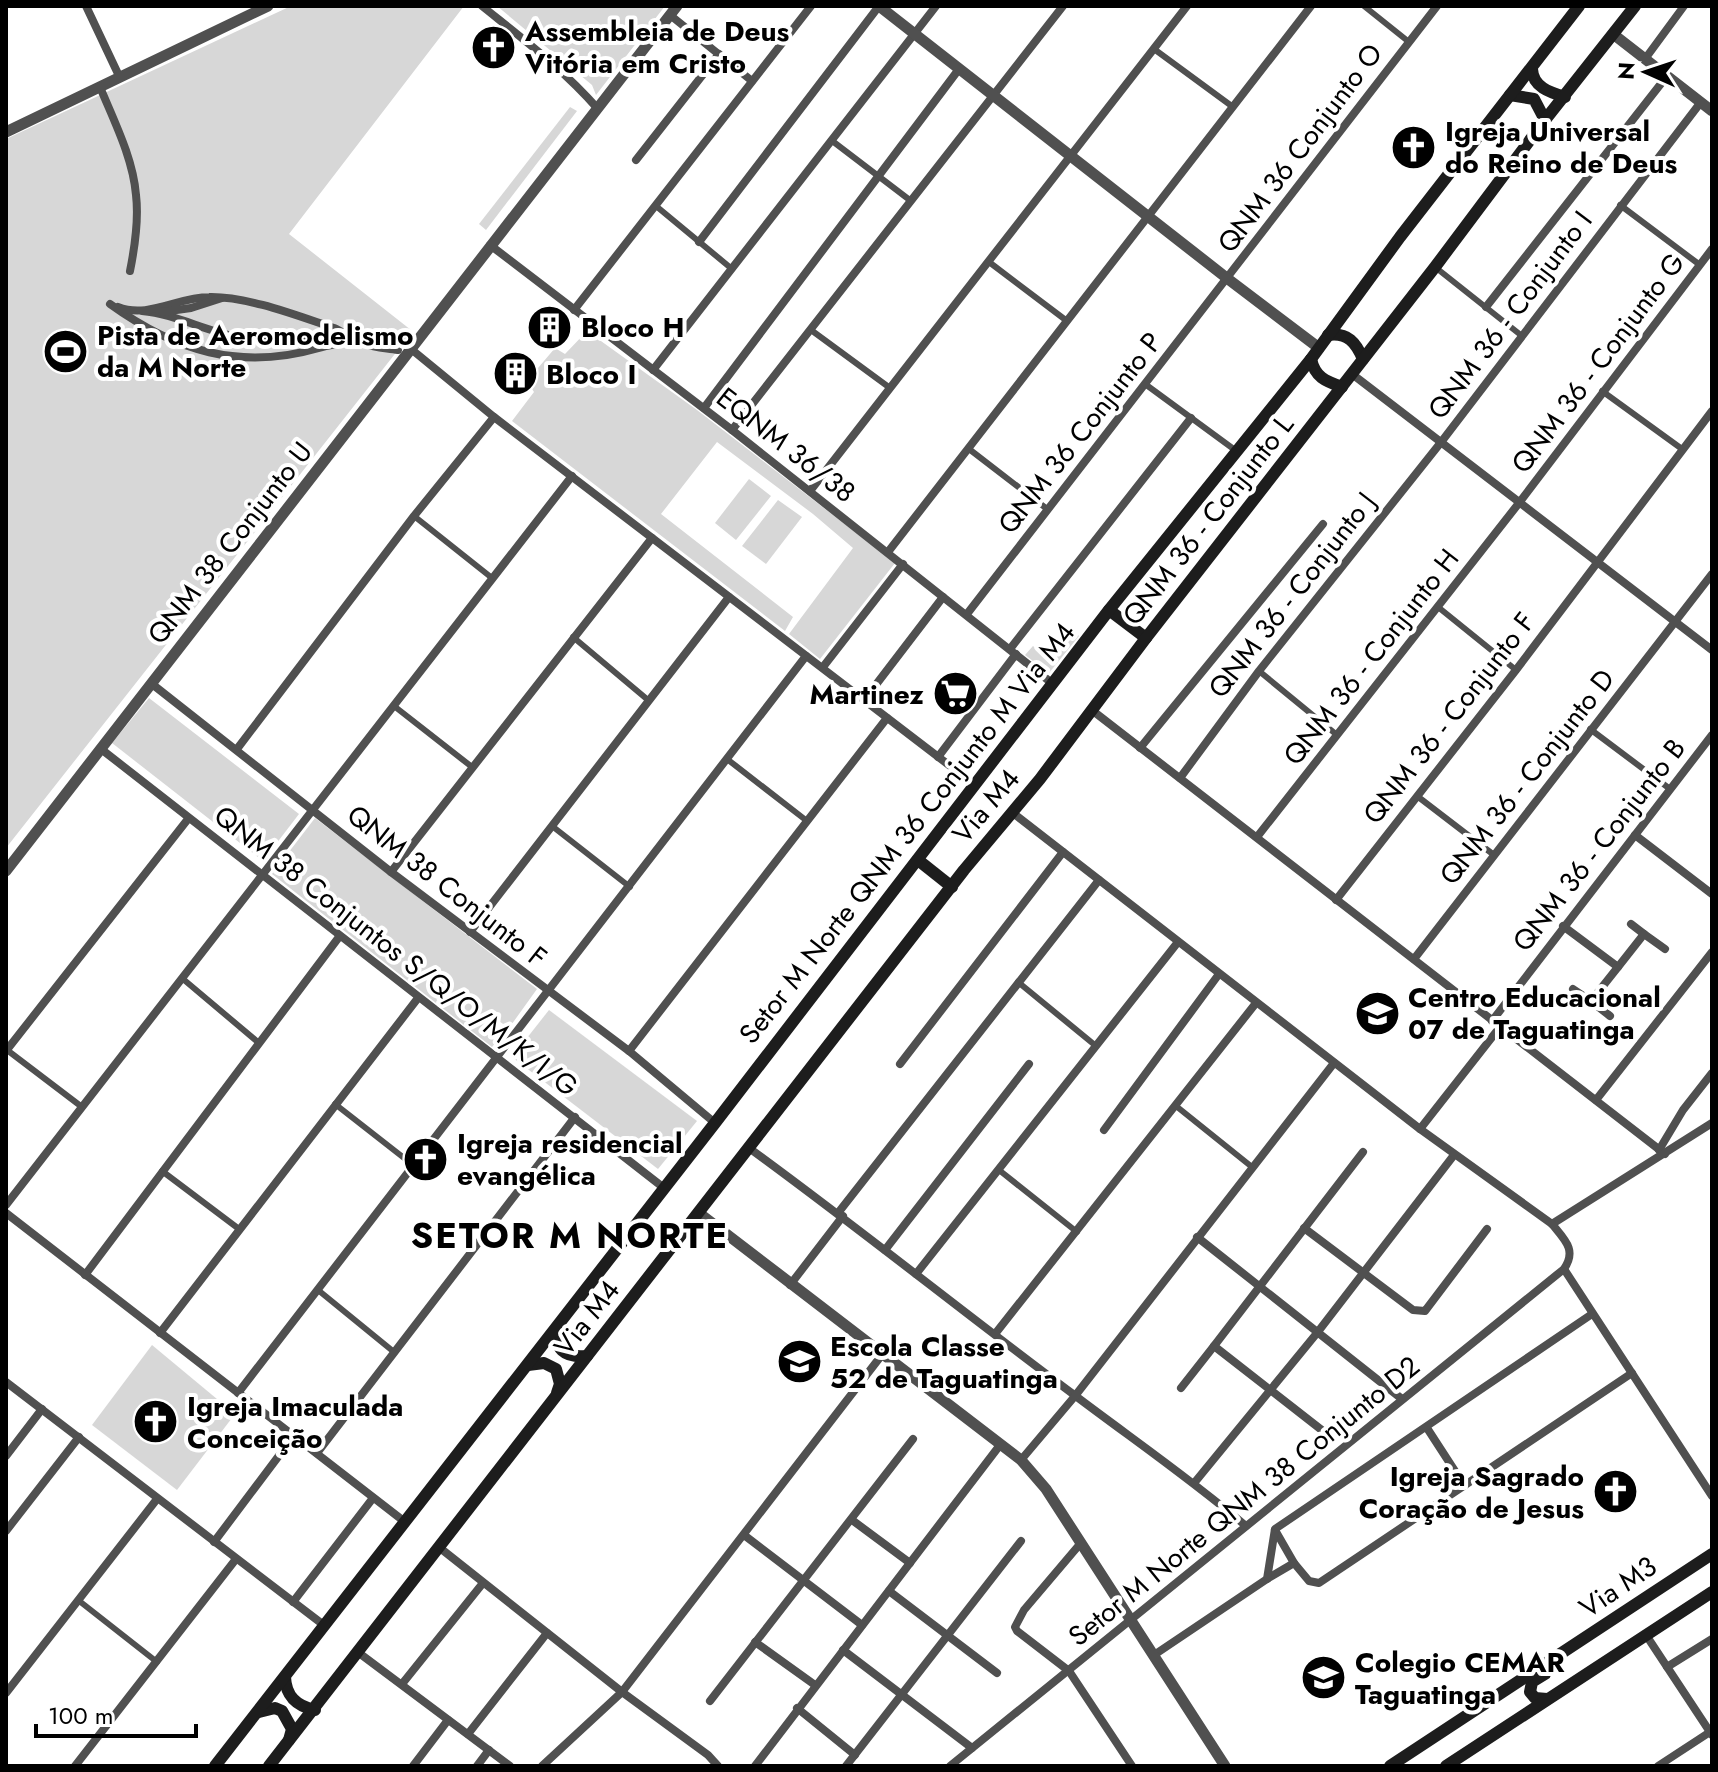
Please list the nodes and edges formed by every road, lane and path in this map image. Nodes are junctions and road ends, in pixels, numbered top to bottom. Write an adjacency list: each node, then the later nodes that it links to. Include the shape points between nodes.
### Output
1 (86, 6): 25 (street)
2 (268, 6): 25 (street)
3 (482, 6): 33 (street, via 571,79)
4 (811, 6): 26 (street)
5 (879, 6): 16 (street); 45 (street)
6 (936, 6): 16 (street)
7 (1063, 6): 28 (street)
8 (1187, 6): 19 (street)
9 (1311, 6): 32 (street)
10 (1364, 6): 18 (street)
11 (1437, 6): 18 (street, QNM 36 Conjunto O)
12 (1579, 6): 23 (main road, Setor M Norte QNM 36 Conjunto M Via M4)
13 (1635, 6): 17 (main road, QNM 36 - Conjunto L)
14 (1684, 6): 21 (street)
15 (674, 10): 20 (street); 33 (street, QNM 38 Conjunto U)
16 (913, 34): 22 (street); 37 (street)
17 (1613, 34): 21 (street); 30 (main road, QNM 36 - Conjunto L)
18 (1409, 42): 53 (street, QNM 36 Conjunto O)
19 (1154, 49): 32 (street); 38 (street)
20 (719, 54): 26 (street); 39 (street)
21 (1645, 59): 24 (street)
22 (959, 69): 28 (street); 40 (street)
23 (1532, 69): 29 (main road, Setor M Norte QNM 36 Conjunto M Via M4); 30 (main road, via 1539,85)
24 (1667, 76): 31 (street); 55 (street)
25 (120, 78): 27 (street)
26 (752, 81): 43 (street)
27 (100, 87): 36 (street); 52 (street, via 136,195)
28 (992, 95): 38 (street); 41 (street)
29 (1510, 95): 35 (main road, via 1534,99); 61 (main road, Setor M Norte QNM 36 Conjunto M Via M4)
30 (1565, 97): 35 (main road, QNM 36 - Conjunto L)
31 (1701, 102): 34 (street); 42 (street, QNM 36 - Conjunto I)
32 (1233, 107): 44 (street)
33 (598, 109): 46 (street, QNM 38 Conjunto U)
34 (1712, 111)
35 (1545, 120): 50 (main road, QNM 36 - Conjunto L)
36 (6, 132)
37 (831, 140): 40 (street); 51 (street)
38 (1071, 156): 44 (street); 48 (street)
39 (636, 160)
40 (878, 176): 41 (street); 73 (street)
41 (911, 201): 60 (street)
42 (1620, 205): 49 (street); 62 (street, QNM 36 - Conjunto I)
43 (656, 206): 45 (street); 56 (street)
44 (1148, 217): 53 (street); 59 (street)
45 (699, 242): 51 (street)
46 (490, 245): 56 (street, EQNM 36/38); 64 (street, QNM 38 Conjunto U)
47 (1712, 249): 49 (street, QNM 36 - Conjunto G)
48 (989, 262): 59 (street); 71 (street)
49 (1700, 265): 72 (street, QNM 36 - Conjunto G)
50 (1435, 267): 55 (street); 66 (main road, QNM 36 - Conjunto L)
51 (732, 269): 67 (street)
52 (130, 271)
53 (1228, 279): 65 (street); 69 (street, QNM 36 Conjunto P)
54 (223, 298): 57 (street, via 197,298); 58 (street); 63 (street, via 300,317)
55 (1486, 307): 62 (street)
56 (574, 310): 67 (street, EQNM 36/38)
57 (142, 311): 58 (street); 63 (street, via 110,304 165,339 227,355 289,355)
58 (157, 312): 63 (street, via 238,337)
59 (1067, 321): 79 (street)
60 (811, 330): 71 (street); 77 (street)
61 (1328, 335): 65 (main road, Setor M Norte QNM 36 Conjunto M Via M4); 66 (main road, via 1352,340)
62 (1522, 336): 78 (street, QNM 36 - Conjunto I)
63 (355, 339)
64 (411, 349): 75 (street); 108 (street, QNM 38 Conjunto U)
65 (1315, 353): 70 (main road, via 1313,369 1319,377); 81 (main road, Setor M Norte QNM 36 Conjunto M Via M4)
66 (1363, 359): 68 (main road, QNM 36 - Conjunto L)
67 (653, 370): 73 (street, EQNM 36/38)
68 (1352, 374): 70 (main road, QNM 36 - Conjunto L); 78 (street)
69 (1145, 384): 76 (street); 85 (street, QNM 36 Conjunto P)
70 (1342, 387): 101 (main road, QNM 36 - Conjunto L)
71 (890, 388): 83 (street)
72 (1602, 391): 80 (street); 84 (street, QNM 36 - Conjunto G)
73 (704, 408): 77 (street, EQNM 36/38)
74 (1712, 411): 80 (street, QNM 36 - Conjunto F)
75 (494, 417): 82 (street); 86 (street)
76 (1191, 418): 81 (street); 103 (street)
77 (732, 430): 83 (street, EQNM 36/38)
78 (1442, 441): 84 (street); 107 (street, QNM 36 - Conjunto J)
79 (969, 449): 85 (street); 89 (street)
80 (1682, 449): 90 (street, QNM 36 - Conjunto F)
81 (1235, 450): 97 (main road, Setor M Norte QNM 36 Conjunto M Via M4)
82 (572, 476): 88 (street); 93 (street)
83 (810, 491): 89 (street, EQNM 36/38)
84 (1519, 503): 90 (street); 96 (street, QNM 36 - Conjunto H)
85 (1047, 509): 98 (street, QNM 36 Conjunto P)
86 (414, 516): 93 (street); 120 (street)
87 (1323, 524): 118 (street)
88 (652, 538): 94 (street); 100 (street)
89 (888, 552): 91 (street, EQNM 36/38)
90 (1596, 562): 99 (street); 106 (street, QNM 36 - Conjunto F)
91 (903, 564): 95 (street, EQNM 36/38); 105 (street)
92 (1712, 574): 99 (street, QNM 36 - Conjunto D)
93 (492, 578): 112 (street)
94 (729, 597): 104 (street); 111 (street)
95 (943, 597): 98 (street, EQNM 36/38); 110 (street)
96 (1438, 607): 106 (street); 116 (street, QNM 36 - Conjunto H)
97 (1109, 610): 101 (main road); 109 (main road, Setor M Norte QNM 36 Conjunto M Via M4)
98 (967, 614): 103 (street, EQNM 36/38)
99 (1675, 623): 102 (street); 115 (street, QNM 36 - Conjunto D)
100 (573, 637): 111 (street); 123 (street)
101 (1146, 638): 113 (main road, QNM 36 - Conjunto L)
102 (1712, 650)
103 (1013, 652): 109 (street, EQNM 36/38); 121 (street)
104 (806, 656): 105 (street); 122 (street)
105 (823, 667): 110 (street)
106 (1516, 670): 127 (street, QNM 36 - Conjunto F)
107 (1259, 671): 116 (street); 124 (street, QNM 36 - Conjunto J)
108 (152, 684): 119 (street, QNM 38 Conjunto U); 120 (street, QNM 38 Conjunto F)
109 (1053, 684): 125 (main road, Setor M Norte QNM 36 Conjunto M Via M4)
110 (865, 699): 114 (street)
111 (648, 700): 132 (street)
112 (394, 706): 123 (street); 128 (street)
113 (1093, 711): 118 (street); 129 (main road, Via M4)
114 (887, 718): 121 (street); 131 (street)
115 (1590, 729): 126 (street); 136 (street, QNM 36 - Conjunto D)
116 (1337, 735): 134 (street, QNM 36 - Conjunto H)
117 (1712, 735): 126 (street, QNM 36 - Conjunto B)
118 (1140, 748): 124 (street)
119 (101, 749): 130 (street, QNM 38 Conjuntos S/Q/O/M/K/I/G); 138 (street, QNM 38 Conjunto U)
120 (237, 749): 128 (street, QNM 38 Conjunto F)
121 (938, 757): 125 (street)
122 (727, 759): 131 (street); 142 (street)
123 (472, 767): 139 (street)
124 (1180, 778): 134 (street)
125 (975, 785): 137 (main road, Setor M Norte QNM 36 Conjunto M Via M4)
126 (1670, 789): 133 (street, QNM 36 - Conjunto B)
127 (1417, 796): 136 (street); 145 (street, QNM 36 - Conjunto F)
128 (313, 812): 139 (street, QNM 38 Conjunto F); 140 (street)
129 (1013, 813): 135 (street); 143 (main road, Via M4)
130 (188, 819): 140 (street, QNM 38 Conjuntos S/Q/O/M/K/I/G); 168 (street)
131 (807, 821): 169 (street)
132 (552, 826): 142 (street); 148 (street)
133 (1635, 835): 144 (street); 147 (street, QNM 36 - Conjunto B)
134 (1257, 837): 145 (street)
135 (1063, 852): 141 (street); 172 (street)
136 (1494, 855): 154 (street, QNM 36 - Conjunto D)
137 (918, 860): 143 (main road); 180 (main road, Setor M Norte QNM 36 Conjunto M Via M4)
138 (6, 871)
139 (391, 872): 148 (street, QNM 38 Conjunto F)
140 (261, 876): 150 (street, QNM 38 Conjuntos S/Q/O/M/K/I/G); 157 (street)
141 (1099, 880): 151 (street); 158 (street)
142 (630, 887): 160 (street)
143 (952, 887): 184 (main road, Via M4)
144 (1712, 894)
145 (1336, 900): 154 (street)
146 (1631, 924): 149 (street)
147 (1563, 926): 155 (street); 165 (street, QNM 36 - Conjunto B)
148 (470, 932): 160 (street, QNM 38 Conjunto F)
149 (1644, 934): 152 (street); 155 (street)
150 (339, 937): 161 (street, QNM 38 Conjuntos S/Q/O/M/K/I/G); 166 (street)
151 (1178, 942): 156 (street); 167 (street)
152 (1665, 949)
153 (1712, 952): 175 (street)
154 (1414, 959): 165 (street)
155 (1618, 967): 162 (street)
156 (1219, 974): 163 (street); 183 (street)
157 (183, 979): 166 (street); 178 (street)
158 (1018, 982): 167 (street); 196 (street)
159 (1573, 989): 162 (street)
160 (548, 992): 169 (street, QNM 38 Conjunto F); 170 (street)
161 (418, 998): 170 (street, QNM 38 Conjuntos S/Q/O/M/K/I/G); 176 (street)
162 (1591, 1001): 164 (street)
163 (1256, 1003): 171 (street); 177 (street)
164 (1610, 1016)
165 (1496, 1024): 175 (street); 182 (street, QNM 36 - Conjunto B)
166 (259, 1043): 190 (street)
167 (1096, 1046): 191 (street)
168 (6, 1051): 178 (street)
169 (629, 1051): 180 (street, QNM 38 Conjunto F)
170 (495, 1058): 179 (street, QNM 38 Conjuntos S/Q/O/M/K/I/G); 188 (street)
171 (1334, 1063): 182 (street); 189 (street)
172 (900, 1064)
173 (1029, 1064): 203 (street)
174 (1712, 1073): 186 (street, via 1683,1110)
175 (1596, 1100): 186 (street)
176 (335, 1104): 188 (street); 199 (street)
177 (1176, 1106): 189 (street); 201 (street)
178 (82, 1107): 193 (street)
179 (575, 1117): 192 (street, QNM 38 Conjuntos S/Q/O/M/K/I/G); 217 (street)
180 (715, 1123): 192 (main road, Setor M Norte QNM 36 Conjunto M Via M4)
181 (1712, 1123): 186 (street)
182 (1420, 1129): 187 (street)
183 (1104, 1130)
184 (749, 1148): 195 (main road, Via M4); 196 (street)
185 (1363, 1152): 198 (street)
186 (1662, 1152): 197 (street)
187 (1454, 1155): 197 (street); 205 (street)
188 (413, 1165): 210 (street)
189 (1252, 1167): 202 (street)
190 (162, 1170): 199 (street); 207 (street)
191 (999, 1170): 201 (street); 206 (street)
192 (664, 1188): 212 (main road, Setor M Norte QNM 36 Conjunto M Via M4)
193 (6, 1205)
194 (6, 1213): 207 (street)
195 (699, 1213): 208 (street); 218 (main road, Via M4)
196 (840, 1215): 203 (street); 208 (street)
197 (1552, 1224): 204 (street, via 1571,1251)
198 (1304, 1228): 205 (street); 209 (street)
199 (239, 1229): 213 (street)
200 (1487, 1229): 205 (street, via 1420,1313)
201 (1077, 1232): 215 (street)
202 (1197, 1237): 209 (street); 226 (street)
203 (885, 1250): 206 (street)
204 (1564, 1269): 211 (street); 228 (street, Setor M Norte QNM 38 Conjunto D2)
205 (1365, 1272): 214 (street)
206 (916, 1274): 215 (street)
207 (85, 1275): 213 (street)
208 (790, 1285): 219 (street)
209 (1259, 1287): 214 (street); 216 (street)
210 (318, 1290): 217 (street); 225 (street)
211 (1592, 1314): 221 (street); 230 (street)
212 (560, 1323): 218 (main road, via 560,1350 567,1356); 220 (main road, Setor M Norte QNM 36 Conjunto M Via M4)
213 (160, 1333): 225 (street)
214 (1317, 1333): 224 (street); 228 (street)
215 (995, 1334): 226 (street)
216 (1214, 1346): 223 (street); 224 (street)
217 (394, 1352): 236 (street)
218 (587, 1356): 227 (main road, Via M4)
219 (881, 1356): 235 (street); 249 (street)
220 (528, 1365): 227 (main road, via 544,1363 556,1369); 245 (main road, Setor M Norte QNM 36 Conjunto M Via M4)
221 (1632, 1373): 240 (street); 241 (street)
222 (6, 1382): 229 (street)
223 (1181, 1388)
224 (1272, 1390): 231 (street); 239 (street)
225 (238, 1393): 233 (street)
226 (1075, 1396): 238 (street); 239 (street)
227 (556, 1397): 253 (main road, Via M4)
228 (1402, 1399): 246 (street, Setor M Norte QNM 38 Conjunto D2)
229 (42, 1409): 232 (street); 237 (street)
230 (1427, 1428): 240 (street); 247 (street)
231 (1323, 1431)
232 (79, 1437): 243 (street); 248 (street)
233 (293, 1437): 236 (street); 251 (street)
234 (913, 1439): 244 (street)
235 (1000, 1445): 238 (street); 256 (street)
236 (317, 1453): 242 (street)
237 (6, 1456)
238 (1021, 1460): 252 (street)
239 (1195, 1482): 246 (street)
240 (1464, 1485): 257 (street, via 1319,1583 1309,1581)
241 (1712, 1496)
242 (373, 1498): 245 (street); 264 (street)
243 (157, 1499): 251 (street); 263 (street)
244 (852, 1520): 256 (street); 259 (street)
245 (405, 1522): 267 (main road, Setor M Norte QNM 36 Conjunto M Via M4)
246 (1246, 1526): 265 (street, Setor M Norte QNM 38 Conjunto D2)
247 (1275, 1529): 257 (street); 258 (street)
248 (6, 1531)
249 (744, 1535): 259 (street); 284 (street)
250 (1021, 1541): 270 (street)
251 (214, 1542): 255 (street)
252 (1080, 1544): 265 (street); 279 (street, via 1015,1627)
253 (440, 1548): 260 (street); 275 (main road, Via M4)
254 (1712, 1554): 268 (main road, Via M3)
255 (236, 1559): 264 (street); 277 (street)
256 (910, 1563): 261 (street)
257 (1294, 1563): 258 (street)
258 (1267, 1579): 276 (street)
259 (804, 1582): 266 (street); 273 (street)
260 (483, 1583): 269 (street); 282 (street)
261 (889, 1591): 266 (street); 270 (street)
262 (1712, 1592): 271 (main road)
263 (77, 1600): 277 (street); 285 (street)
264 (293, 1602): 267 (street)
265 (1131, 1620): 276 (street); 279 (street, Setor M Norte QNM 38 Conjunto D2)
266 (862, 1625): 274 (street)
267 (325, 1626): 281 (main road, Setor M Norte QNM 36 Conjunto M Via M4)
268 (1599, 1629): 287 (main road, via 1576,1653 1532,1682 1532,1695); 312 (main road, Via M3)
269 (547, 1633): 284 (street); 293 (street)
270 (948, 1635): 280 (street); 286 (street)
271 (1646, 1635): 278 (street); 287 (main road)
272 (1712, 1639): 278 (street)
273 (755, 1642): 283 (street); 288 (street)
274 (843, 1650): 283 (street); 286 (street)
275 (359, 1653): 282 (street); 290 (main road, Via M4)
276 (1154, 1655): 311 (street)
277 (157, 1662): 299 (street)
278 (1667, 1667): 294 (street)
279 (1069, 1671): 296 (street, Setor M Norte QNM 38 Conjunto D2); 310 (street)
280 (997, 1673)
281 (285, 1677): 290 (main road, via 285,1687 297,1704); 291 (main road, Setor M Norte QNM 36 Conjunto M Via M4)
282 (402, 1684): 292 (street)
283 (815, 1685): 289 (street)
284 (622, 1692): 305 (street); 306 (street)
285 (6, 1693)
286 (902, 1694): 296 (street); 298 (street)
287 (1547, 1699): 313 (main road)
288 (710, 1701)
289 (797, 1708): 298 (street); 307 (street)
290 (315, 1710): 295 (main road, Via M4)
291 (258, 1713): 295 (main road, via 282,1711 292,1729); 300 (main road)
292 (448, 1720): 293 (street); 302 (street)
293 (468, 1734): 297 (street)
294 (1711, 1734): 314 (street)
295 (289, 1740): 301 (main road, Via M4)
296 (972, 1748): 309 (street, Setor M Norte QNM 38 Conjunto D2)
297 (489, 1750): 303 (street); 304 (street)
298 (855, 1755): 308 (street)
299 (75, 1766)
300 (215, 1766)
301 (269, 1766)
302 (413, 1766)
303 (477, 1766)
304 (510, 1766)
305 (542, 1766)
306 (718, 1766)
307 (755, 1766)
308 (846, 1766)
309 (950, 1766)
310 (1132, 1766)
311 (1225, 1766)
312 (1390, 1766)
313 (1446, 1766)
314 (1658, 1766)

